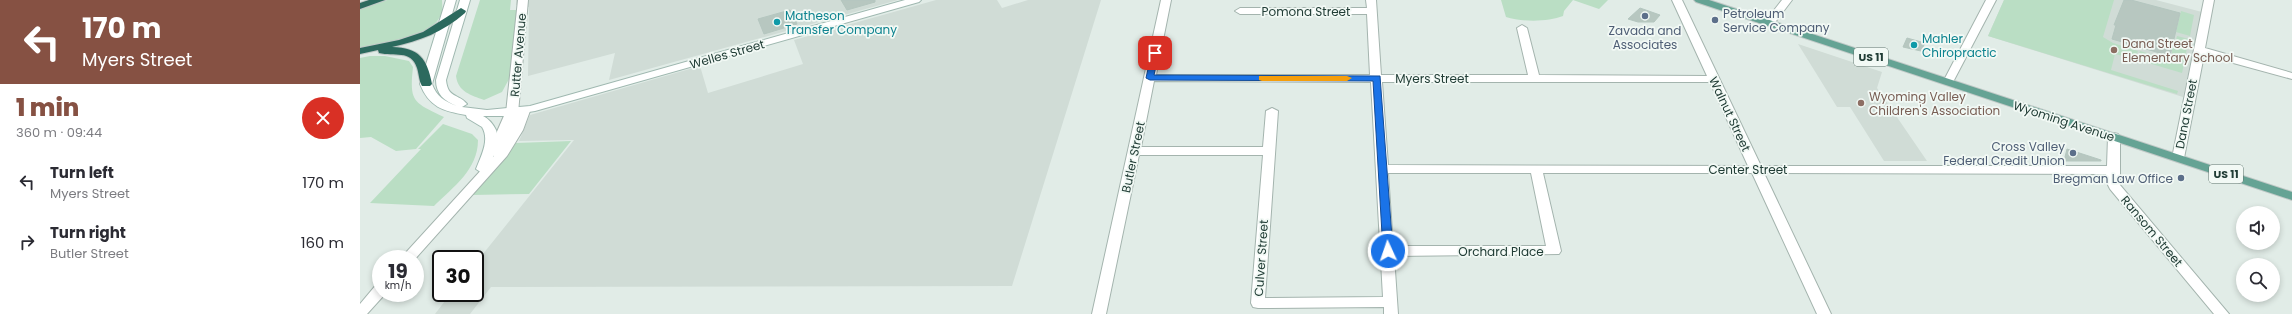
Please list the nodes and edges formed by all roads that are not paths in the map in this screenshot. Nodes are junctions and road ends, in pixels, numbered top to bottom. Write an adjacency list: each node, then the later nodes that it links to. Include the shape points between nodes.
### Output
1 (380, 0): 14 (highway)
2 (452, 0): 18 (street)
3 (523, 0): 30 (street, Rutter Avenue)
4 (916, 0): 30 (street, Welles Street, via 638,80)
5 (1166, 0): 23 (street, Butler Street)
6 (1314, 0): 16 (street)
7 (1677, 0): 26 (street, Walnut Street)
8 (1699, 0): 17 (main road, Wyoming Avenue / US 11)
9 (1788, 0): 17 (street)
10 (1992, 0): 27 (street)
11 (2209, 0): 20 (street, Dana Street)
12 (463, 5): 18 (highway); 30 (street, Rutter Avenue, via 441,80 443,92 451,100 468,107)
13 (1371, 5): 16 (street, Pomona Street); 24 (street)
14 (360, 6)
15 (1240, 11): 16 (street, Pomona Street)
16 (1314, 11)
17 (1770, 23): 27 (main road, Wyoming Avenue / US 11)
18 (444, 26): 21 (highway, via 429,34); 28 (street)
19 (1522, 28): 25 (street)
20 (2199, 50): 22 (street); 35 (street, Dana Street)
21 (360, 52): 28 (highway, via 388,51 412,54 421,62)
22 (2292, 76)
23 (1150, 78): 24 (street, Myers Street); 33 (street, Butler Street)
24 (1377, 78): 25 (street, Myers Street); 37 (street)
25 (1534, 78): 26 (street, Myers Street)
26 (1714, 79): 39 (street, Walnut Street)
27 (1948, 82): 32 (main road, Wyoming Avenue / US 11)
28 (426, 84): 29 (street, Rutter Avenue, via 429,96)
29 (452, 108): 30 (street, Rutter Avenue, via 484,114); 36 (street, via 480,118 490,129 492,146)
30 (516, 111): 36 (street, Rutter Avenue, via 502,139); 42 (street, Rutter Avenue, via 517,130 503,153)
31 (1272, 111): 34 (street, Culver Street)
32 (2114, 137): 35 (main road, Wyoming Avenue / US 11); 40 (street, Ransom Street)
33 (1134, 151): 34 (street); 48 (street, Butler Street)
34 (1270, 151): 46 (street, Culver Street, via 1258,303)
35 (2178, 158): 41 (main road, Wyoming Avenue / US 11)
36 (482, 169): 42 (street, Rutter Avenue)
37 (1383, 169): 38 (street, Center Street); 44 (street)
38 (1536, 169): 39 (street, Center Street); 44 (street, Orchard Place, via 1554,251)
39 (1756, 169): 40 (street, Center Street); 49 (street, Walnut Street)
40 (2113, 170): 50 (street, Ransom Street, via 2114,186)
41 (2292, 196)
42 (462, 197): 43 (street, Rutter Avenue)
43 (416, 250)
44 (1388, 251): 46 (street)
45 (372, 299): 47 (street)
46 (1391, 308)
47 (360, 313)
48 (1099, 314)
49 (1824, 314)
50 (2222, 314)

